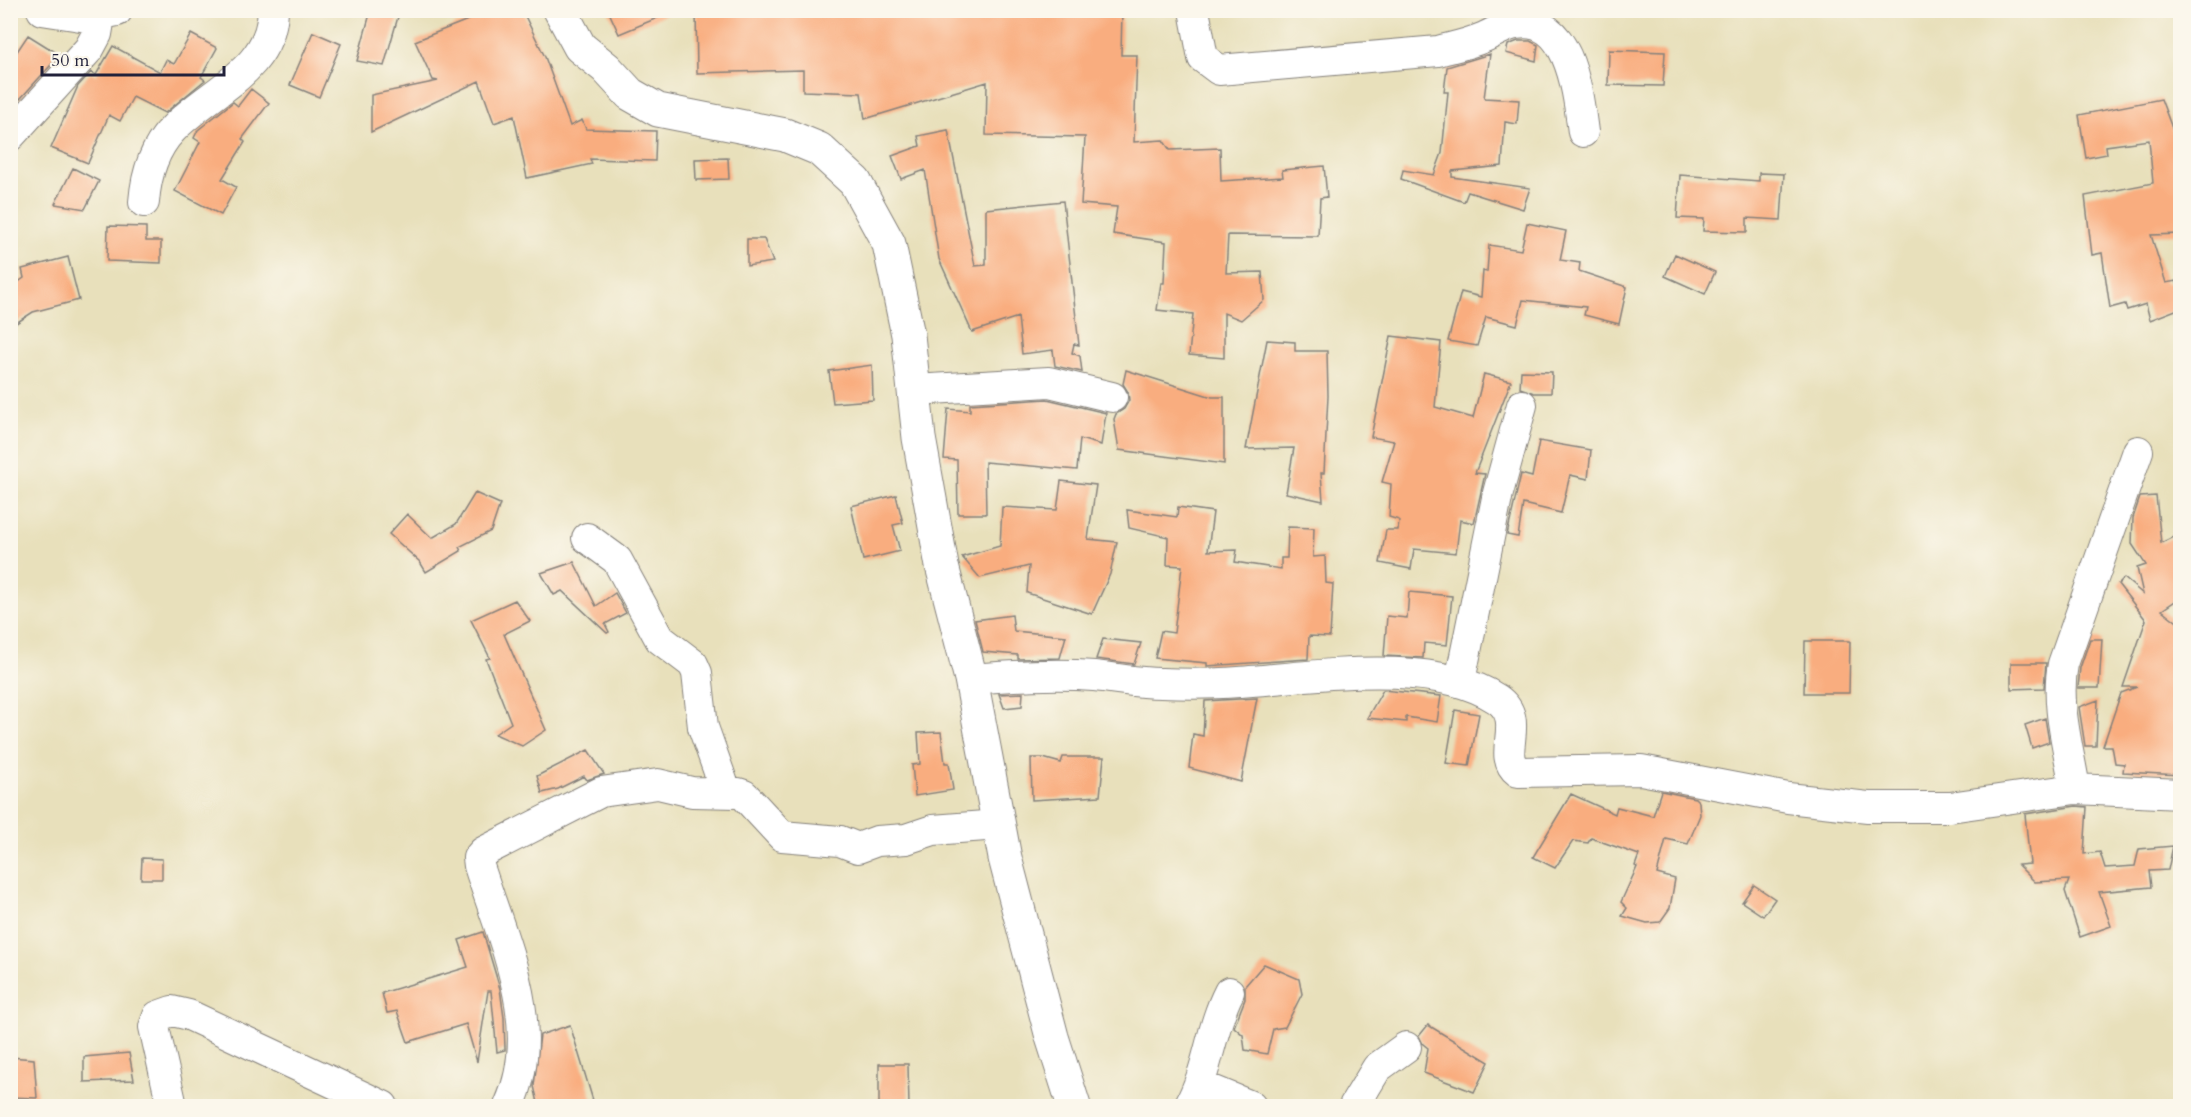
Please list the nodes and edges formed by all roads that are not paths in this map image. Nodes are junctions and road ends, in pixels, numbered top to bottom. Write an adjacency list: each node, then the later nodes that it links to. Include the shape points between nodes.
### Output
1 (42, 10): 5 (street, via 73,16)
2 (273, 10): 8 (street, via 265,45 248,70 170,131 146,180)
3 (560, 10): 9 (main road, via 580,47 644,104 802,141 819,149 855,182 889,244 908,335)
4 (1194, 10): 6 (street, via 1203,58 1226,70 1438,51 1510,26 1532,23 1552,35 1567,57 1576,82)
5 (110, 14): 7 (street, via 89,49)
6 (1583, 132)
7 (10, 136)
8 (144, 202)
9 (914, 390): 10 (street, via 1049,382); 14 (main road, via 942,566)
10 (1112, 397)
11 (1522, 405): 15 (street, via 1498,494)
12 (2138, 451): 16 (street, via 2062,672 2060,695)
13 (587, 538): 17 (street, via 617,560 660,639 693,664 703,727)
14 (971, 680): 15 (street, via 1056,675 1172,683 1238,682 1325,673 1411,675); 19 (main road)
15 (1460, 681): 16 (street, via 1506,706 1512,719 1510,762 1518,772 1641,770 1788,798 1868,807 1950,807)
16 (2075, 789): 18 (street)
17 (726, 792): 19 (street, via 744,795 782,836 840,841 858,848 933,830); 25 (street, via 692,792 658,784 601,792 480,855 479,866 515,979 524,1021 518,1081)
18 (2181, 794)
19 (998, 825): 26 (main road, via 1052,1037)
20 (1229, 992): 22 (street)
21 (1406, 1047): 28 (street, via 1377,1068)
22 (1195, 1096): 27 (street)
23 (171, 1107): 24 (street, via 154,1027 158,1016 172,1011 189,1015)
24 (383, 1107)
25 (509, 1107)
26 (1074, 1107)
27 (1251, 1107)
28 (1354, 1107)

